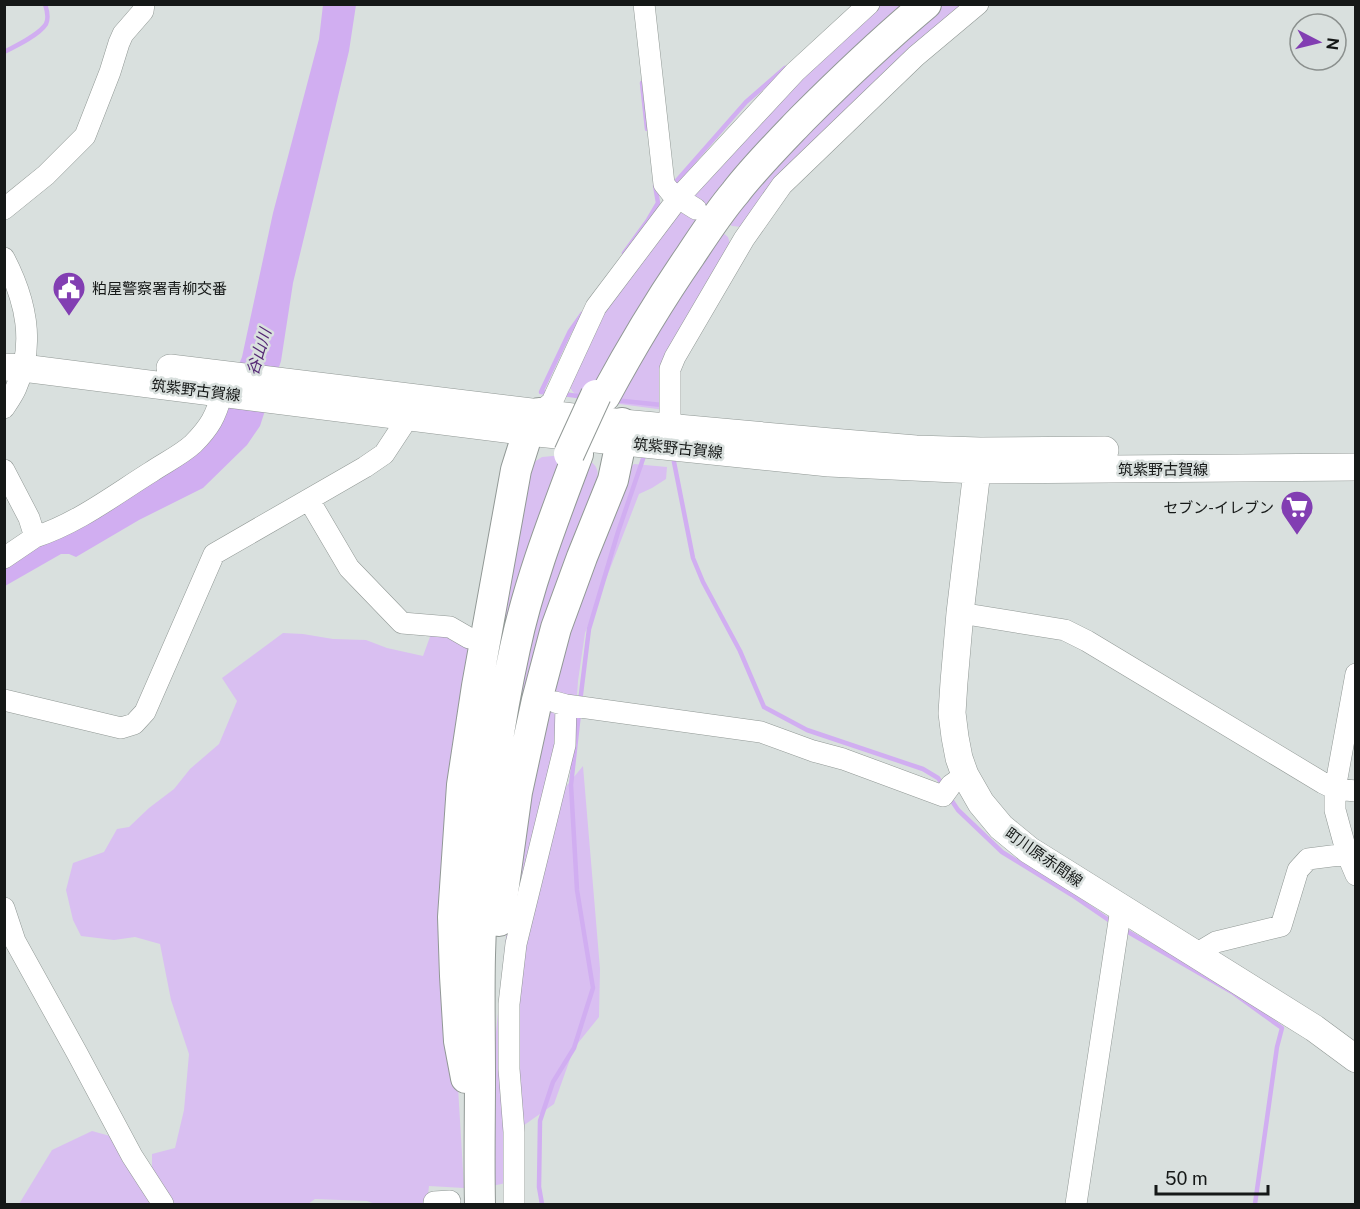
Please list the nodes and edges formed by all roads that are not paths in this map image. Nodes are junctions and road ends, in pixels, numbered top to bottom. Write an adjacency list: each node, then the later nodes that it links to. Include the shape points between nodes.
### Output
1 (144, 4): 8 (street, via 119,43 86,136)
2 (644, 4): 7 (street, via 664,184)
3 (869, 4): 7 (street, via 795,72)
4 (913, 4): 15 (highway, via 807,101 757,154 693,233 615,358)
5 (926, 4): 15 (highway, via 830,91 734,193 662,297)
6 (978, 4): 10 (street, via 916,56 782,185)
7 (687, 203): 18 (street, via 596,307 552,402)
8 (4, 209)
9 (723, 227): 10 (street)
10 (744, 239): 19 (street, via 670,369)
11 (4, 258): 12 (street, via 19,287 28,331)
12 (15, 358): 13 (main road, 筑紫野古賀線); 16 (street, via 16,389)
13 (228, 388): 14 (main road, 筑紫野古賀線); 26 (street, via 217,414 191,446 91,511)
14 (274, 390): 17 (main road, 筑紫野古賀線); 18 (main road, 筑紫野古賀線)
15 (601, 396): 40 (highway, bridge, via 544,521 507,645 481,807 471,946)
16 (4, 408)
17 (409, 416): 18 (main road, 筑紫野古賀線); 25 (street, via 384,454)
18 (534, 423): 20 (main road, 筑紫野古賀線); 40 (highway, via 516,470 462,785 453,917 455,976 459,1041)
19 (670, 428): 20 (main road, 筑紫野古賀線); 22 (main road, 筑紫野古賀線, via 916,449)
20 (621, 433): 22 (main road, 筑紫野古賀線, via 829,463); 40 (highway, via 614,480 556,628 526,747)
21 (1356, 448): 22 (main road, 筑紫野古賀線)
22 (979, 460): 23 (main road, 筑紫野古賀線); 28 (main road, 町川原赤間線)
23 (1356, 467)
24 (4, 470): 26 (street)
25 (309, 500): 29 (street, via 349,568 402,623 450,627); 31 (street, via 214,554 145,712 134,724 121,728)
26 (35, 537): 27 (street)
27 (4, 558)
28 (960, 613): 32 (main road, 町川原赤間線, via 952,713); 33 (street, via 1065,630 1323,783)
29 (469, 638)
30 (1356, 674): 33 (street)
31 (4, 700)
32 (965, 775): 37 (main road, 町川原赤間線, via 1001,827 1029,850); 41 (street, via 943,796 761,732 559,703 565,746 516,944 509,1004 508,1069 514,1131)
33 (1345, 790): 34 (street, via 1335,810)
34 (1347, 854): 35 (street); 38 (street, via 1308,859 1298,870 1281,926 1216,942)
35 (1356, 874)
36 (4, 908): 42 (street, via 15,941)
37 (1121, 908): 38 (main road, 町川原赤間線); 43 (street)
38 (1196, 954): 39 (main road, 町川原赤間線)
39 (1356, 1059)
40 (476, 1090): 41 (highway, via 473,1147)
41 (480, 1202)
42 (163, 1204)
43 (1076, 1204)

